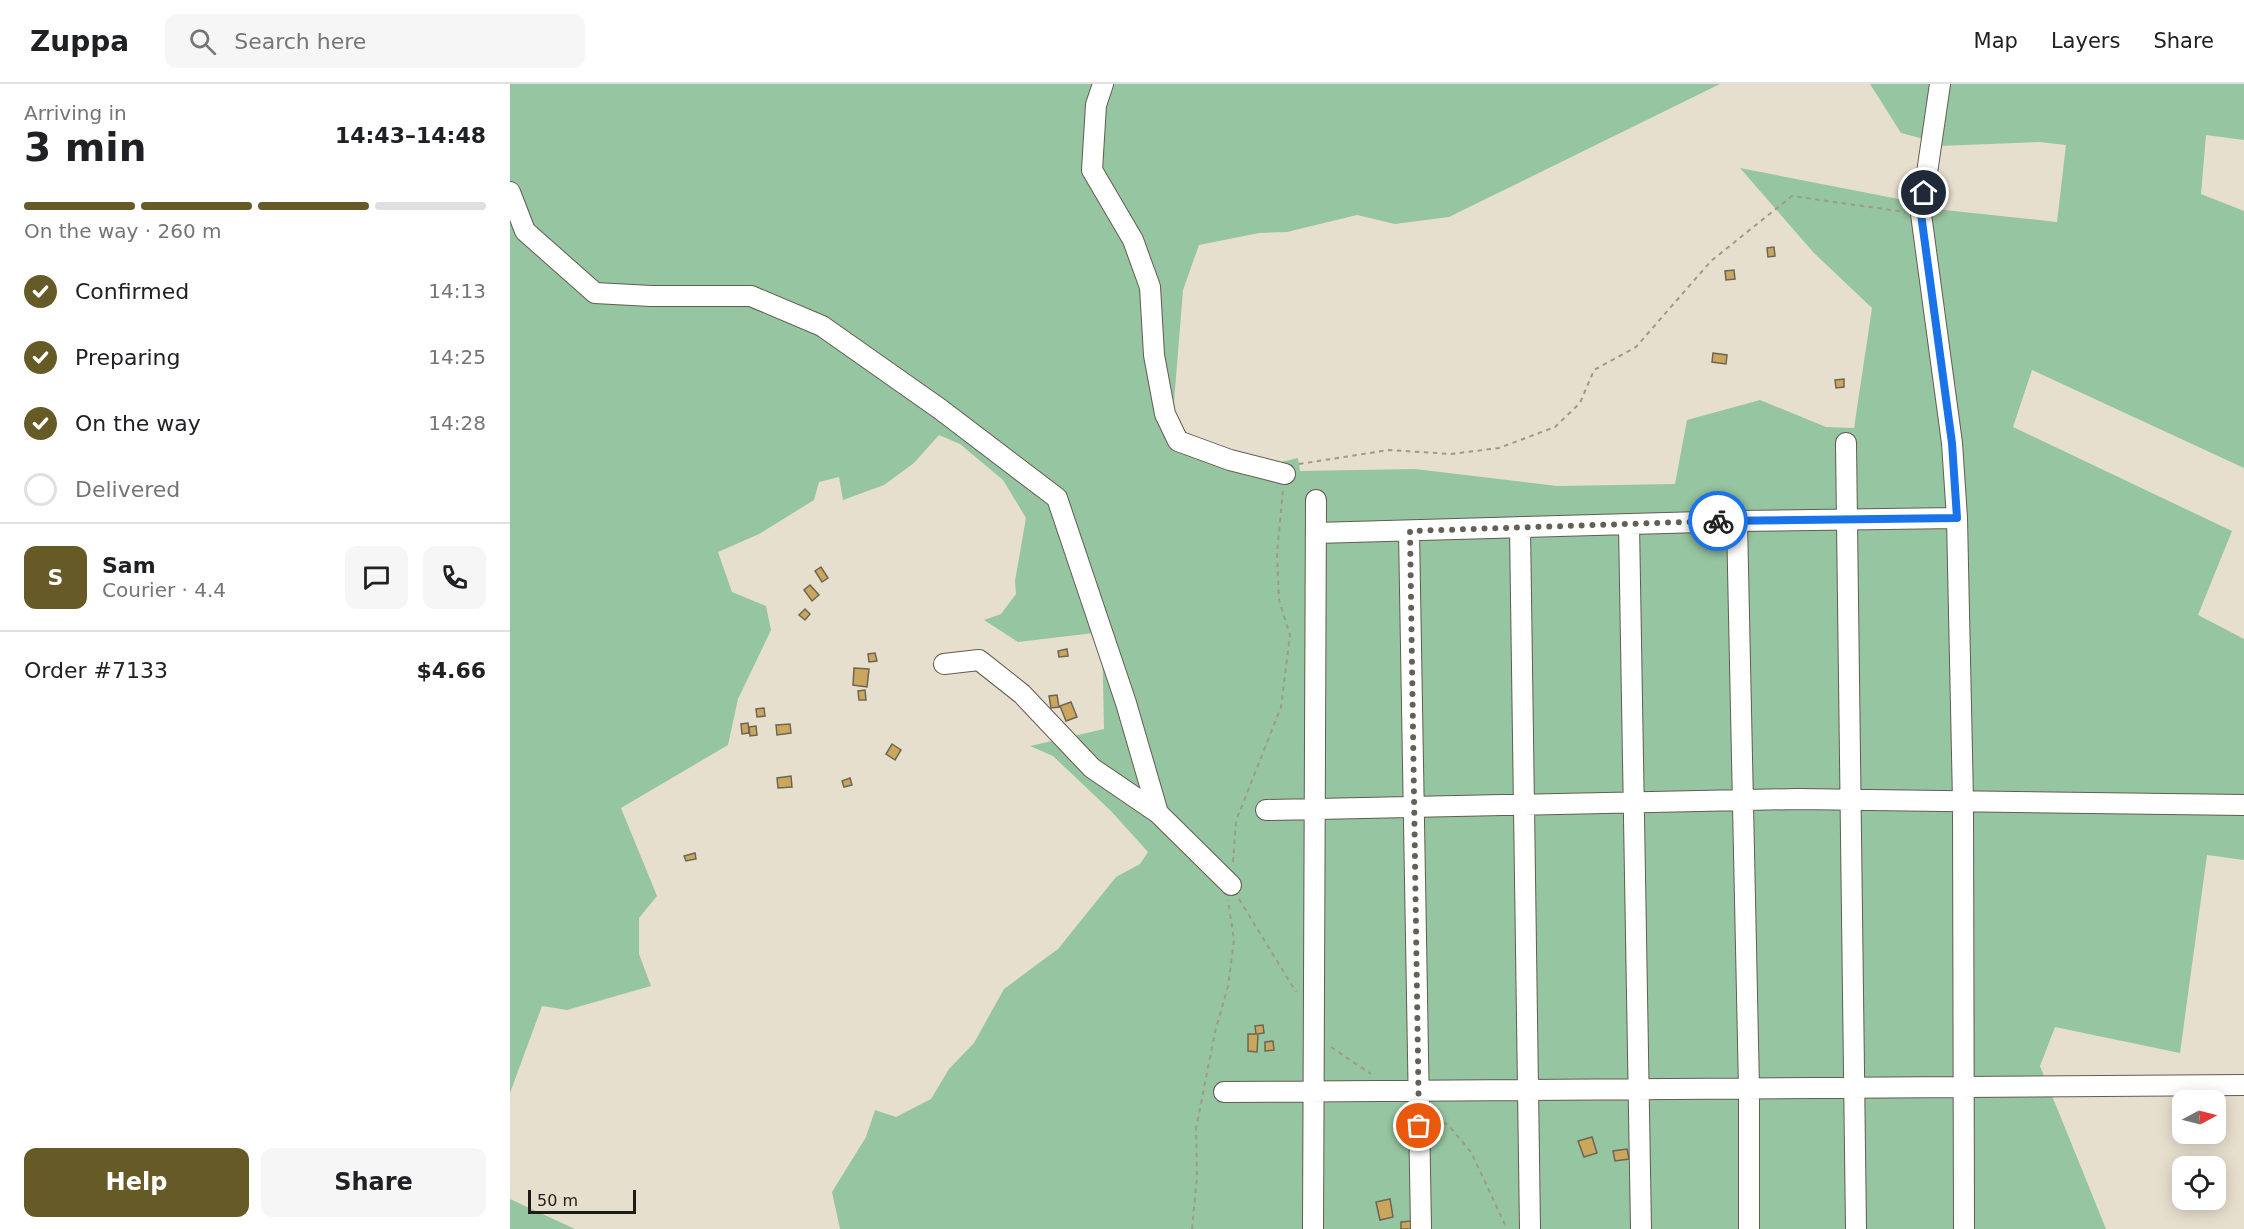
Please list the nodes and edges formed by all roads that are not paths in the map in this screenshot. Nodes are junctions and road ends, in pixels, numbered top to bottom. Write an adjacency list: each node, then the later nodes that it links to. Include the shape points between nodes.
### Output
1 (1103, 84): 5 (street, via 1096,105 1092,170 1133,240 1150,286 1154,355 1165,414 1178,441)
2 (1940, 84): 7 (street, via 1921,214 1952,443)
3 (510, 192): 24 (street, via 525,231 595,293 751,296 822,326 1057,498 1126,703)
4 (1846, 443): 8 (street)
5 (1285, 474)
6 (1316, 500): 13 (street)
7 (1957, 518): 8 (street); 17 (street)
8 (1847, 520): 9 (street); 16 (street)
9 (1737, 521): 10 (street); 15 (street)
10 (1629, 524): 11 (street); 18 (street)
11 (1520, 527): 12 (street); 19 (street)
12 (1410, 531): 13 (street); 21 (street)
13 (1316, 533): 22 (street)
14 (944, 664): 24 (street, via 979,660 1022,694 1092,768)
15 (1743, 800): 16 (street); 18 (street); 30 (street)
16 (1851, 800): 17 (street); 28 (street)
17 (1964, 801): 20 (street); 27 (street)
18 (1634, 802): 19 (street); 29 (street)
19 (1524, 805): 21 (street); 31 (street)
20 (2244, 805)
21 (1414, 807): 22 (street); 34 (street)
22 (1315, 809): 23 (street); 33 (street)
23 (1266, 810)
24 (1158, 813): 25 (street)
25 (1231, 885)
26 (2244, 1085): 27 (street)
27 (1964, 1087): 28 (street); 41 (street)
28 (1856, 1088): 30 (street); 40 (street)
29 (1638, 1089): 30 (street); 31 (street); 38 (street)
30 (1749, 1089): 39 (street)
31 (1528, 1090): 34 (street); 37 (street)
32 (1224, 1092): 33 (street)
33 (1314, 1092): 34 (street, via 1396,1091); 35 (street)
34 (1418, 1098): 36 (street)
35 (1313, 1229)
36 (1421, 1229)
37 (1530, 1229)
38 (1641, 1229)
39 (1749, 1229)
40 (1856, 1229)
41 (1964, 1229)

